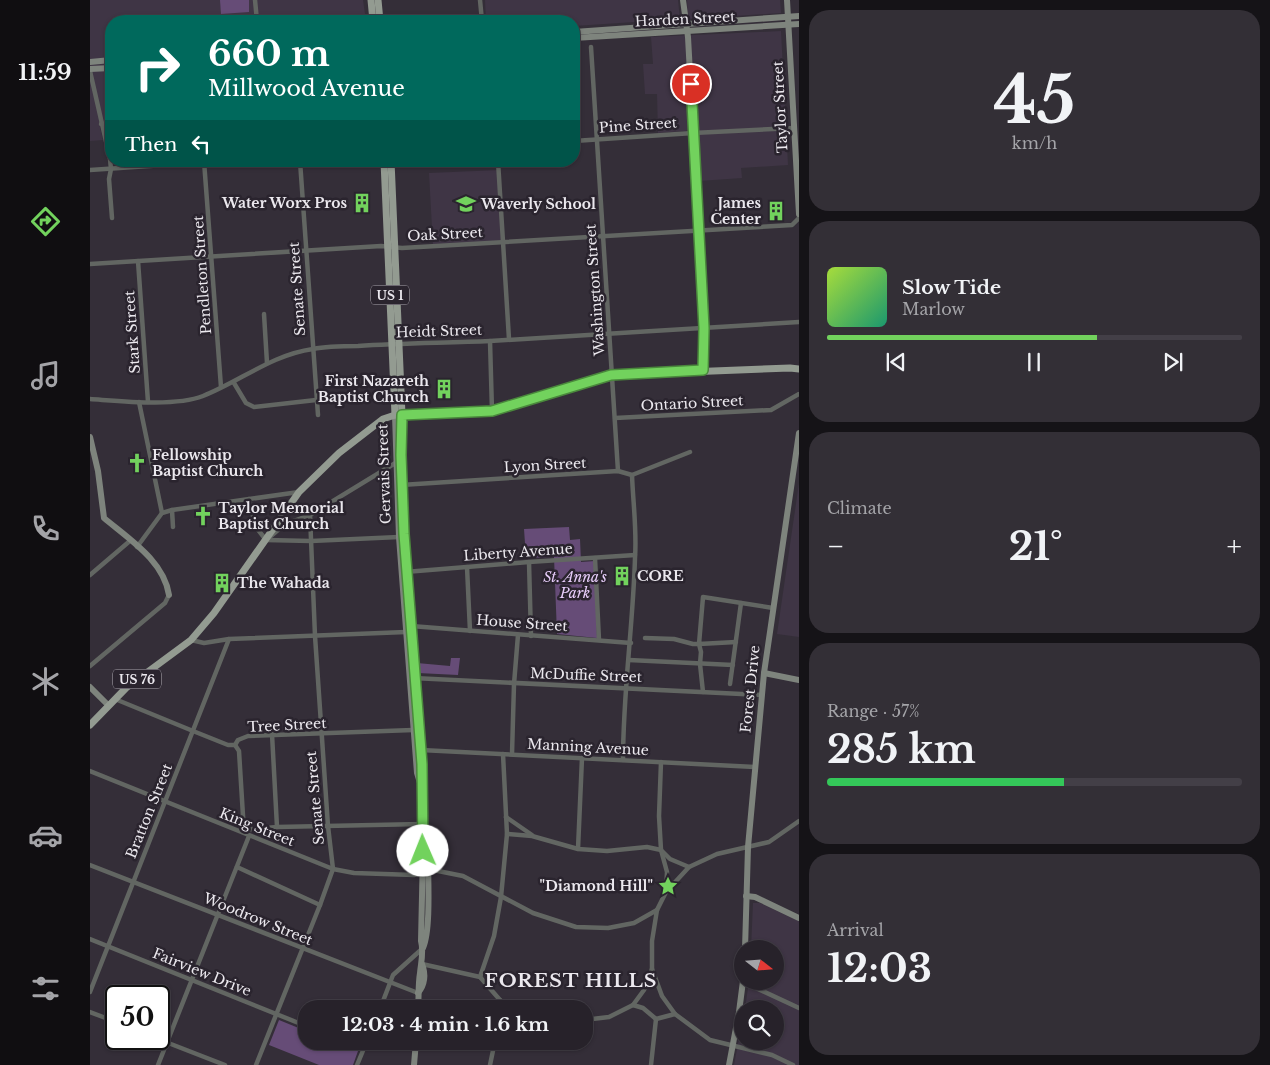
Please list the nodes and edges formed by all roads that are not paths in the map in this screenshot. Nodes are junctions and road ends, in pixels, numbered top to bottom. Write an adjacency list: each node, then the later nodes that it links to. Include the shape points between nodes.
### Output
1 (256, 0): 7 (street)
2 (370, 0): 8 (main road)
3 (378, 0): 9 (main road)
4 (480, 0): 10 (street)
5 (683, 0): 15 (main road)
6 (787, 0): 11 (main road, Taylor Street)
7 (257, 15)
8 (372, 15)
9 (379, 15)
10 (481, 15)
11 (788, 16): 12 (main road, Harden Street); 14 (main road, Taylor Street); 15 (main road, Harden Street)
12 (799, 16)
13 (799, 24): 14 (main road, Harden Street)
14 (788, 25): 15 (main road, Harden Street); 25 (main road, Taylor Street)
15 (686, 28): 16 (main road, Harden Street); 17 (main road, Harden Street); 26 (main road)
16 (580, 32)
17 (580, 37)
18 (591, 47): 27 (street, Washington Street)
19 (105, 61): 20 (main road)
20 (90, 62)
21 (105, 69): 22 (main road)
22 (90, 70): 23 (street)
23 (101, 124): 24 (street); 29 (street)
24 (105, 124)
25 (794, 128): 26 (street, Pine Street); 38 (main road, Taylor Street)
26 (692, 133): 27 (street, Pine Street); 41 (main road)
27 (598, 139): 28 (street, Pine Street); 42 (street, Washington Street)
28 (580, 140)
29 (105, 142)
30 (138, 167): 36 (street)
31 (204, 167): 46 (street, Pendleton Street)
32 (300, 167): 45 (street, Senate Street)
33 (385, 167): 44 (main road, Gervais Street / US 1)
34 (391, 167): 44 (main road, Gervais Street / US 1)
35 (498, 167): 43 (street)
36 (111, 169): 37 (street); 39 (street)
37 (90, 170)
38 (799, 214)
39 (112, 218)
40 (799, 218): 41 (street, Oak Street, via 792,225)
41 (698, 230): 42 (street, Oak Street); 51 (main road)
42 (602, 237): 43 (street, Oak Street); 52 (street, Washington Street)
43 (503, 242): 44 (street, Oak Street); 53 (street)
44 (392, 246): 45 (street, Oak Street); 55 (main road, Gervais Street / US 1)
45 (306, 250): 46 (street, Oak Street); 56 (street, Senate Street)
46 (212, 256): 47 (street, Oak Street); 62 (street, Pendleton Street)
47 (138, 261): 48 (street, Oak Street); 67 (street, Stark Street)
48 (90, 264)
49 (264, 314): 57 (street)
50 (799, 322): 51 (street, Heidt Street)
51 (704, 328): 52 (street, Heidt Street); 59 (main road)
52 (609, 334): 53 (street, Heidt Street); 60 (street, Washington Street)
53 (509, 339): 54 (street, Heidt Street)
54 (490, 340): 55 (street, Heidt Street); 68 (street)
55 (395, 344): 56 (street, Heidt Street); 70 (main road, Gervais Street / US 1)
56 (313, 349): 57 (street, Heidt Street); 65 (street, Senate Street)
57 (268, 363): 61 (street, Heidt Street)
58 (799, 369): 59 (main road)
59 (703, 370): 60 (main road)
60 (611, 375): 68 (main road); 71 (street, Washington Street)
61 (234, 383): 62 (street, Heidt Street); 65 (street, via 246,403 254,407)
62 (221, 387): 67 (street, Heidt Street, via 201,397)
63 (799, 394): 71 (street, Ontario Street, via 771,410)
64 (90, 399): 66 (street, Heidt Street)
65 (316, 400): 69 (street, Senate Street)
66 (139, 402): 67 (street, Heidt Street); 83 (street)
67 (148, 402)
68 (492, 411): 70 (main road)
69 (318, 414)
70 (398, 415): 75 (main road, Gervais Street); 80 (main road, US 76, via 383,419 339,453)
71 (615, 418): 77 (street, Washington Street)
72 (799, 433): 76 (main road, Forest Drive)
73 (90, 437): 87 (main road, via 104,518)
74 (690, 452): 78 (street)
75 (399, 462): 79 (main road, Gervais Street); 84 (street)
76 (796, 468): 99 (main road, Forest Drive)
77 (618, 471): 78 (street, Lyon Street); 79 (street, Lyon Street)
78 (632, 475): 91 (street)
79 (400, 485): 86 (main road, Gervais Street); 95 (main road, Gervais Street)
80 (298, 492): 81 (street); 88 (main road, US 76)
81 (249, 499): 82 (street); 88 (street, via 255,526)
82 (172, 510): 83 (street); 85 (street)
83 (162, 513): 90 (street)
84 (310, 515): 88 (street, via 285,524); 89 (street, Senate Street)
85 (173, 528)
86 (399, 538): 89 (street); 95 (main road, Gervais Street)
87 (131, 540): 90 (main road); 96 (street)
88 (266, 540): 89 (street); 108 (main road, US 76)
89 (311, 541): 104 (street, Senate Street)
90 (137, 546): 97 (main road, via 158,566)
91 (636, 555): 92 (street, Liberty Avenue); 111 (street)
92 (595, 558): 93 (street, Liberty Avenue); 109 (street)
93 (530, 562): 94 (street, Liberty Avenue); 105 (street)
94 (467, 567): 95 (street, Liberty Avenue); 101 (street)
95 (404, 572): 100 (main road, Gervais Street); 102 (main road, Gervais Street)
96 (90, 575)
97 (169, 595): 116 (street, via 165,603)
98 (741, 603): 99 (street); 110 (street); 112 (street, via 703,597)
99 (773, 608): 117 (main road, Forest Drive)
100 (411, 626): 101 (street, House Street); 118 (main road, Gervais Street)
101 (470, 631): 103 (street, House Street)
102 (406, 632): 104 (street); 118 (main road, Gervais Street)
103 (518, 635): 105 (street, House Street); 120 (street)
104 (315, 636): 107 (street); 132 (street, Senate Street)
105 (531, 636): 109 (street, House Street)
106 (645, 638): 112 (street)
107 (228, 639): 108 (street, via 204,643); 130 (street, Bratton Street)
108 (191, 640): 126 (main road, US 76)
109 (599, 640): 111 (street, House Street)
110 (736, 642): 112 (street); 115 (street)
111 (631, 643): 113 (street)
112 (699, 644): 114 (street)
113 (629, 660): 114 (street); 123 (street)
114 (700, 664): 115 (street); 124 (street)
115 (733, 665): 121 (street)
116 (90, 666)
117 (764, 674): 119 (main road); 125 (main road, Forest Drive)
118 (412, 678): 120 (street, McDuffie Street); 129 (main road, Gervais Street); 134 (main road, Gervais Street)
119 (799, 680)
120 (514, 684): 123 (street, McDuffie Street); 136 (street)
121 (730, 684)
122 (90, 687): 127 (main road)
123 (626, 687): 124 (street, McDuffie Street); 138 (street)
124 (703, 692): 125 (street, McDuffie Street)
125 (762, 695): 140 (main road, Forest Drive)
126 (114, 699): 127 (main road, US 76); 130 (street, Tree Street)
127 (108, 705): 128 (main road, US 76)
128 (90, 726)
129 (413, 730): 132 (street, Tree Street); 142 (main road, Gervais Street, via 416,773)
130 (193, 731): 133 (street, Tree Street); 143 (street, Bratton Street)
131 (272, 734): 132 (street, Tree Street); 133 (street, Tree Street, via 248,736); 148 (street)
132 (322, 734): 147 (street, Senate Street)
133 (235, 745): 149 (street, via 239,751)
134 (421, 750): 135 (street, Manning Avenue); 142 (main road, Gervais Street)
135 (503, 754): 136 (street, Manning Avenue); 144 (street)
136 (512, 754): 137 (street, Manning Avenue)
137 (582, 758): 138 (street, Manning Avenue); 153 (street)
138 (623, 760): 139 (street, Manning Avenue)
139 (661, 762): 140 (street, Manning Avenue); 154 (street)
140 (755, 767): 152 (main road, Forest Drive)
141 (90, 771): 143 (street, King Street)
142 (421, 784): 146 (main road, Gervais Street)
143 (164, 802): 149 (street, King Street); 160 (street, Bratton Street)
144 (506, 817): 150 (street); 151 (street)
145 (799, 821): 152 (street, via 769,842)
146 (422, 824): 147 (street); 159 (main road, Gervais Street, via 421,858)
147 (328, 826): 148 (street); 158 (street, Senate Street)
148 (277, 827): 149 (street)
149 (246, 834): 156 (street); 158 (street, King Street)
150 (507, 834): 151 (street); 163 (street)
151 (532, 836): 153 (street)
152 (748, 847): 157 (street, via 717,854); 162 (main road, Forest Drive)
153 (578, 848): 154 (street, via 607,851 647,847)
154 (661, 850): 157 (street, via 670,859); 161 (street, via 667,872)
155 (90, 865): 160 (street, Woodrow Street)
156 (237, 867): 164 (street); 166 (street)
157 (688, 867): 161 (street)
158 (333, 869): 159 (street, King Street, via 414,875); 164 (street, Senate Street)
159 (425, 871): 163 (street, King Street, via 463,876); 172 (main road, Gervais Street)
160 (133, 882): 166 (street, Woodrow Street); 170 (street, Bratton Street)
161 (666, 892): 165 (street)
162 (746, 896): 167 (main road, via 755,897); 169 (main road, Forest Drive)
163 (501, 897): 165 (street, King Street, via 533,913 576,927 608,928 634,923); 175 (street, via 494,936)
164 (320, 905): 171 (street, Senate Street)
165 (657, 910): 174 (street)
166 (217, 915): 171 (street, Woodrow Street); 176 (street)
167 (799, 918)
168 (90, 939): 170 (street, Fairview Drive)
169 (745, 940)
170 (108, 946): 176 (street, Fairview Drive); 180 (street, Bratton Street)
171 (302, 948): 177 (street, Woodrow Street); 188 (street, Senate Street)
172 (423, 948): 173 (main road, Gervais Street); 177 (street, via 393,975)
173 (422, 964): 175 (street); 181 (main road, Gervais Street)
174 (652, 969): 185 (street, via 644,990); 189 (street, via 662,996)
175 (480, 977): 184 (street)
176 (192, 980): 188 (street, Fairview Drive); 194 (street)
177 (390, 983): 181 (street, Woodrow Street); 182 (street)
178 (742, 990): 196 (main road)
179 (761, 990): 186 (street)
180 (90, 992)
181 (418, 993): 183 (main road, Gervais Street)
182 (383, 1000)
183 (418, 1000)
184 (500, 1000)
185 (633, 1005): 191 (street, via 609,1017); 192 (street, via 643,1008)
186 (799, 1008)
187 (90, 1012): 190 (street)
188 (277, 1014): 193 (street, Fairview Drive); 203 (street, Senate Street)
189 (675, 1014): 192 (street); 196 (street, via 710,1040)
190 (105, 1018)
191 (593, 1019)
192 (656, 1019): 207 (street)
193 (298, 1023)
194 (170, 1035)
195 (170, 1043): 202 (street)
196 (733, 1044): 208 (main road); 209 (street, via 772,1055)
197 (164, 1050): 201 (street)
198 (363, 1050): 204 (street)
199 (415, 1050): 205 (main road)
200 (493, 1050): 206 (street)
201 (158, 1065)
202 (225, 1065)
203 (256, 1065)
204 (357, 1065)
205 (414, 1065)
206 (490, 1065)
207 (651, 1065)
208 (729, 1065)
209 (793, 1065)

